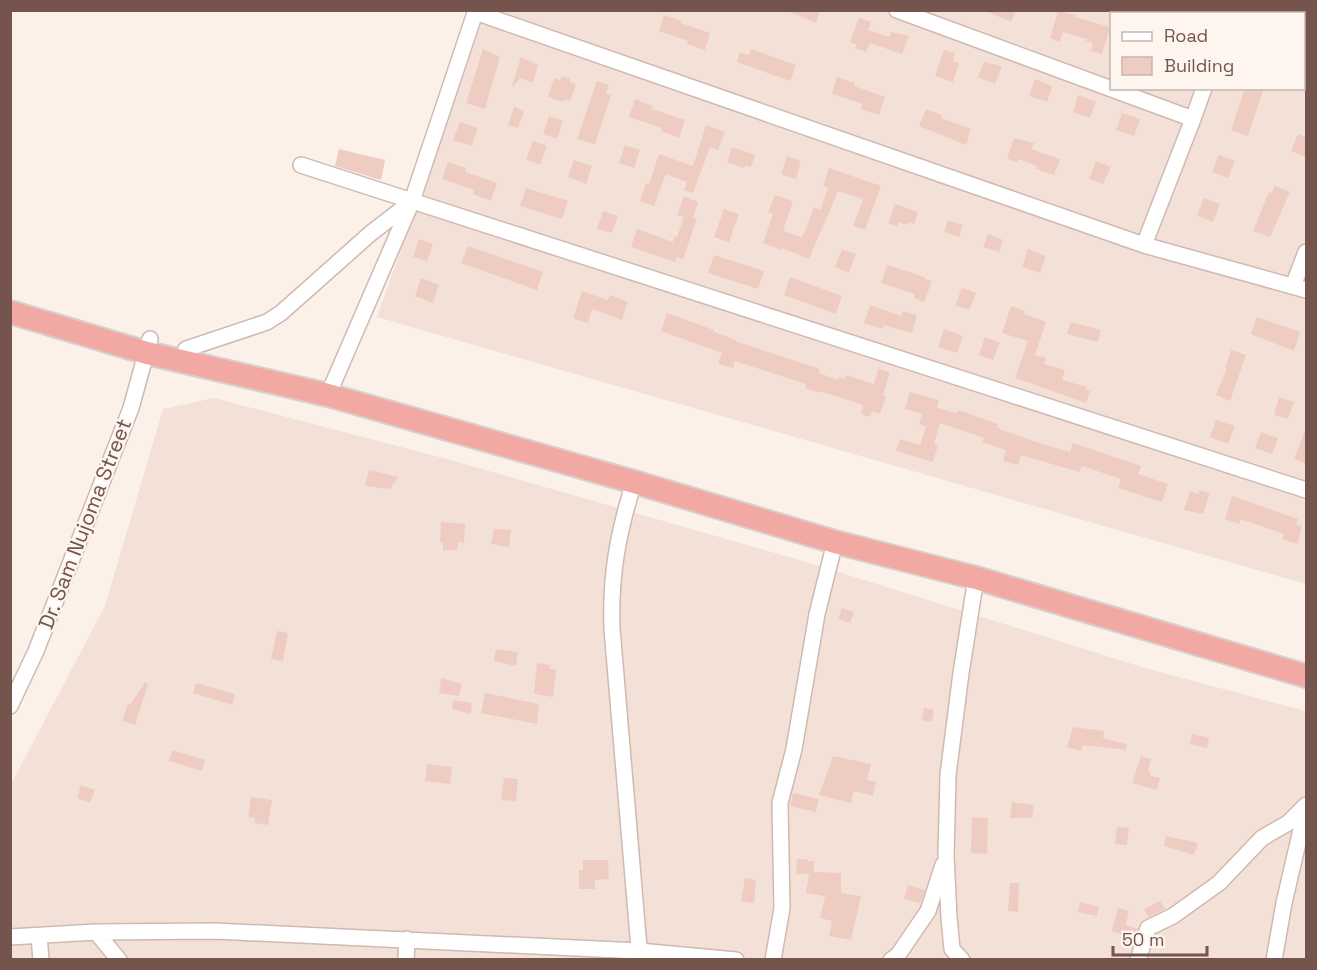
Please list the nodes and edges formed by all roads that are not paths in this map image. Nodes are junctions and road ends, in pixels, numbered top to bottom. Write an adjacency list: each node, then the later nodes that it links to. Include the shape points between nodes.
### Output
1 (897, 10): 3 (street)
2 (475, 11): 8 (street); 9 (street)
3 (1110, 88)
4 (1114, 90): 6 (street)
5 (1203, 90): 6 (street)
6 (1193, 119): 9 (street)
7 (301, 165): 8 (street)
8 (412, 201): 15 (street, via 281,313 267,322); 16 (street); 18 (street)
9 (1144, 245): 11 (street)
10 (1306, 252): 11 (street)
11 (1300, 288)
12 (10, 300): 14 (highway)
13 (10, 312): 14 (highway)
14 (148, 346): 15 (highway); 16 (highway); 22 (street, Dr. Sam Nujoma Street, via 131,408 36,651)
15 (186, 349): 16 (highway, via 256,368)
16 (328, 395): 17 (highway)
17 (634, 482): 19 (highway); 29 (street, via 616,549 611,598)
18 (1306, 490)
19 (835, 542): 20 (highway); 34 (street, via 780,803 782,908)
20 (976, 578): 21 (highway); 24 (street, via 948,775)
21 (1306, 676)
22 (10, 706)
23 (1306, 806): 37 (street, via 1288,823 1262,838 1219,883 1173,916 1148,928); 38 (street)
24 (946, 856): 35 (street, via 928,911); 36 (street, via 952,949)
25 (96, 932): 26 (street); 28 (street, via 215,931); 31 (street)
26 (39, 936): 27 (street); 30 (street)
27 (10, 937)
28 (407, 939): 29 (street); 32 (street)
29 (639, 955): 33 (street)
30 (41, 960)
31 (119, 960)
32 (406, 960)
33 (736, 960)
34 (773, 960)
35 (891, 960)
36 (962, 960)
37 (1138, 960)
38 (1274, 960)

